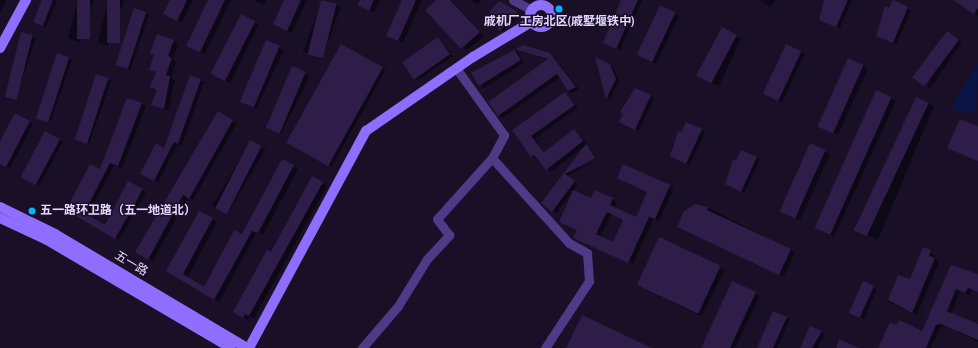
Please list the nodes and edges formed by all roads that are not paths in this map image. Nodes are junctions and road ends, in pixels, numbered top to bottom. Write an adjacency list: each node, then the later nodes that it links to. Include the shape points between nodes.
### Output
1 (26, 0): 6 (street)
2 (513, 0): 4 (street)
3 (547, 3): 4 (street); 5 (street, via 552,13 550,23 542,28)
4 (532, 10): 5 (street)
5 (531, 22): 7 (street)
6 (0, 48)
7 (456, 68): 8 (street, via 504,135); 12 (street, via 366,131)
8 (492, 158): 13 (street, via 438,219 449,235 427,259 398,306); 14 (street, via 569,244 587,253 589,281)
9 (0, 206): 12 (street, 五一路, via 55,234)
10 (0, 218): 11 (street, 五一路, via 47,240)
11 (230, 348)
12 (248, 348)
13 (362, 348)
14 (545, 348)

